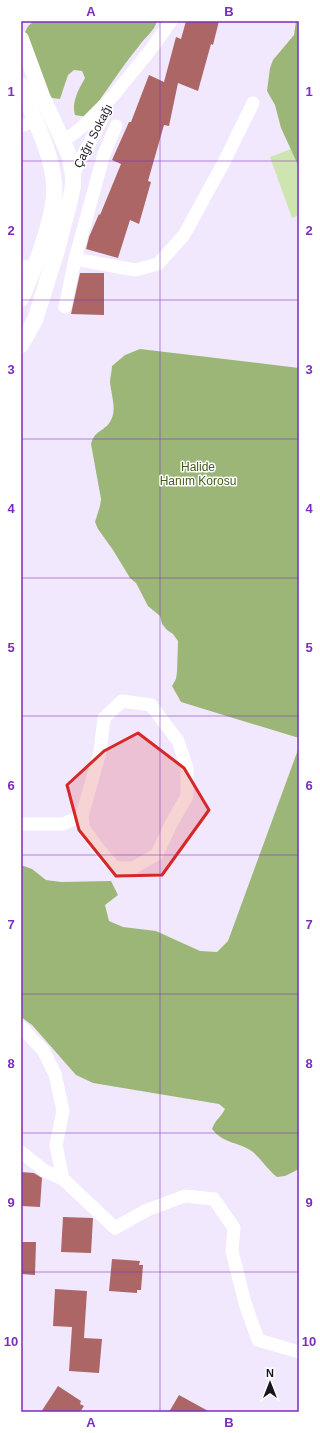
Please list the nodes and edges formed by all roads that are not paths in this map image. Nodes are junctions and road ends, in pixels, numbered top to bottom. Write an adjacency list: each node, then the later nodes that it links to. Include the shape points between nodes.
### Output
1 (171, 21): 4 (street, Çağrı Sokağı)
2 (21, 39): 8 (main road)
3 (21, 85): 6 (main road)
4 (113, 96): 8 (street, Çağrı Sokağı, via 77,132); 9 (street, Çağrı Sokağı)
5 (253, 102): 14 (street, via 184,235 158,264 135,270)
6 (28, 124): 10 (main road)
7 (116, 126): 11 (street)
8 (62, 140): 10 (main road, via 55,140); 13 (main road, via 70,158)
9 (87, 147): 11 (street); 13 (street, Çağrı Sokağı)
10 (46, 148): 12 (main road)
11 (104, 154): 14 (street)
12 (53, 175): 13 (main road, via 62,179); 15 (main road, via 53,206 43,243)
13 (73, 175): 18 (main road, via 73,186 57,250 35,320)
14 (75, 259): 17 (street)
15 (27, 267): 16 (main road)
16 (21, 299)
17 (66, 307)
18 (21, 345)
19 (82, 816): 19 (street, via 83,828 115,868 133,868 156,854 187,796 187,768 178,741 151,705 122,701 104,718 100,752); 20 (street, via 63,824)
20 (21, 824)
21 (21, 1027): 23 (street, via 43,1050 55,1074 63,1112 56,1145)
22 (21, 1152): 23 (street, via 45,1171)
23 (63, 1179): 24 (street, via 115,1228 147,1210 184,1196 214,1199 234,1228 232,1251 245,1303 258,1340)
24 (299, 1352)

